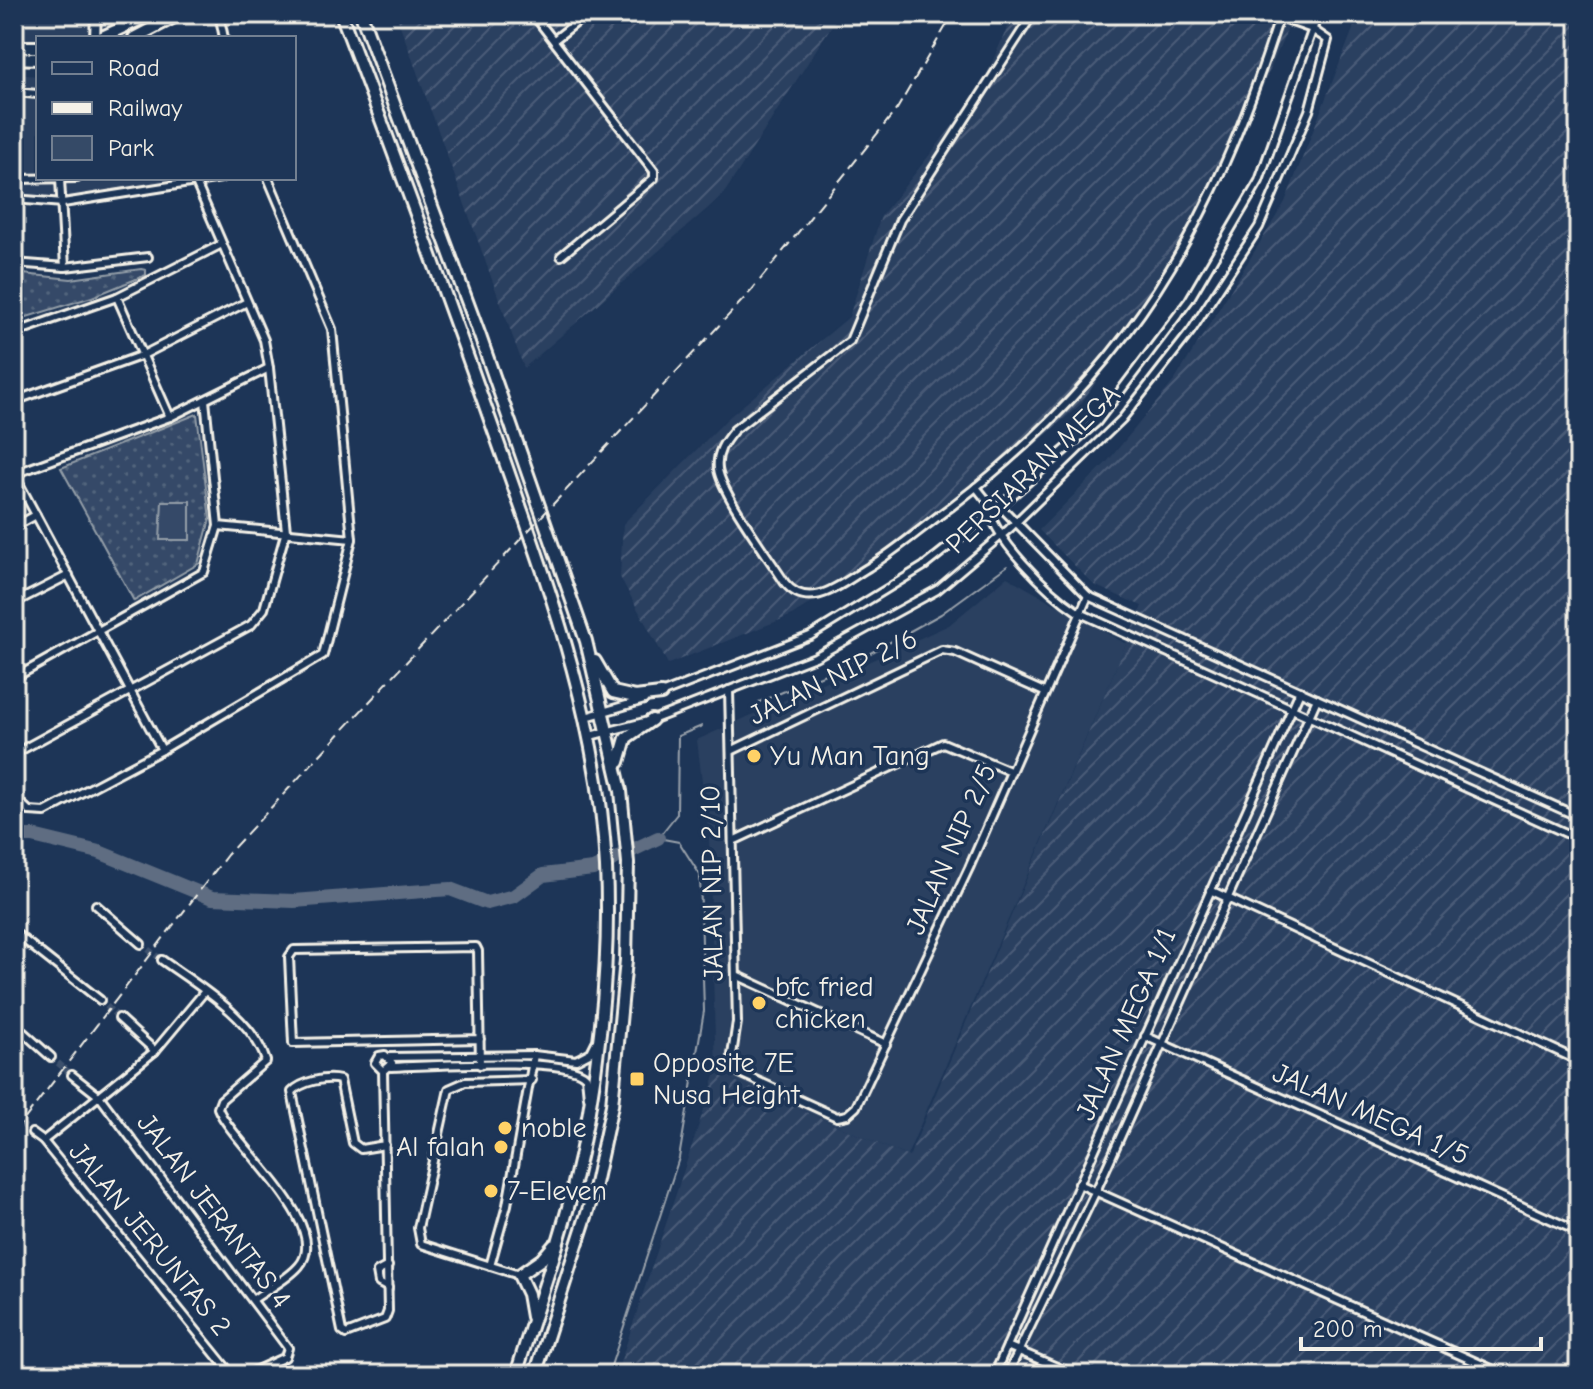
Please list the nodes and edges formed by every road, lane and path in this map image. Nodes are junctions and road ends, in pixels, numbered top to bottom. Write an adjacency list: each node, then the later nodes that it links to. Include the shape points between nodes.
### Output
1 (96, 14): 14 (street)
2 (152, 14): 15 (main road)
3 (180, 14): 16 (main road)
4 (219, 14): 17 (street)
5 (341, 14): 74 (main road, via 569,646)
6 (361, 14): 63 (main road)
7 (533, 14): 18 (street)
8 (587, 14): 18 (street)
9 (1033, 14): 47 (street, via 900,220 850,341 734,430 719,454 721,479 791,590 806,597 830,591 881,559)
10 (1269, 14): 12 (street)
11 (1318, 14): 13 (street)
12 (1279, 18): 13 (street); 47 (street, via 1214,191 1177,261 1087,386)
13 (1312, 29): 49 (street, PERSIARAN MEGA, via 1259,181 1189,300 1097,422); 52 (street, PERSIARAN MEGA, via 1328,40 1327,48 1309,111 1259,227 1191,331 1122,419)
14 (97, 36)
15 (102, 36)
16 (138, 36)
17 (224, 36)
18 (554, 40): 34 (street, via 654,171 654,178)
19 (14, 47): 20 (main road)
20 (36, 47)
21 (14, 58): 22 (main road)
22 (36, 59)
23 (14, 92): 24 (street)
24 (36, 94)
25 (14, 179): 26 (street)
26 (36, 179)
27 (60, 180): 32 (street)
28 (211, 180): 30 (street)
29 (269, 180): 57 (street, via 332,329)
30 (196, 183): 32 (street); 33 (street)
31 (14, 199): 32 (street)
32 (63, 203): 37 (street)
33 (222, 244): 38 (street); 39 (street)
34 (561, 256)
35 (148, 257): 37 (street)
36 (14, 263): 37 (street)
37 (65, 267)
38 (117, 297): 40 (street); 41 (street)
39 (247, 302): 41 (street); 42 (street, via 264,340)
40 (14, 333)
41 (143, 355): 44 (street); 45 (street)
42 (269, 368): 43 (street); 55 (street)
43 (205, 400): 45 (street); 53 (street)
44 (14, 401)
45 (170, 417): 46 (street)
46 (14, 474): 51 (street)
47 (976, 487): 48 (street)
48 (988, 502): 49 (street); 50 (street)
49 (1000, 506): 50 (street, PERSIARAN MEGA); 52 (street)
50 (989, 514): 56 (street); 69 (street, PERSIARAN MEGA, via 924,566 810,636)
51 (36, 515): 54 (street); 58 (street)
52 (1014, 524): 56 (street, PERSIARAN MEGA); 59 (street)
53 (218, 526): 55 (street); 62 (street, via 204,572)
54 (14, 527)
55 (286, 531): 57 (street); 65 (street, via 264,609 251,625)
56 (1001, 536): 61 (street, via 1061,601); 66 (street, PERSIARAN MEGA, via 937,590 815,657)
57 (352, 539): 78 (street, via 323,655)
58 (69, 575): 60 (street); 62 (street)
59 (1088, 596): 61 (street, JALAN NIP 2/5); 67 (street)
60 (14, 603)
61 (1078, 612): 68 (street, JALAN NIP 2/5); 71 (street)
62 (98, 630): 64 (street); 65 (street)
63 (586, 641): 69 (main road, via 613,692 635,697); 72 (main road)
64 (14, 678)
65 (130, 690): 78 (street); 80 (street)
66 (729, 690): 75 (street, PERSIARAN MEGA); 79 (street, JALAN NIP 2/10)
67 (1300, 691): 70 (street); 71 (street, JALAN MEGA 1/1)
68 (1044, 692): 79 (street, JALAN NIP 2/6, via 942,650); 81 (street, JALAN NIP 2/5)
69 (661, 694): 72 (street, PERSIARAN MEGA)
70 (1317, 699): 73 (street); 84 (street)
71 (1291, 708): 73 (street); 87 (street, JALAN MEGA 1/1)
72 (604, 713): 74 (street, PERSIARAN MEGA); 76 (main road)
73 (1308, 716): 85 (street); 88 (street)
74 (586, 717): 77 (main road)
75 (652, 720): 76 (street, PERSIARAN MEGA); 82 (main road, via 632,732 620,748)
76 (609, 732): 77 (street, PERSIARAN MEGA); 82 (main road)
77 (590, 736): 100 (main road, via 607,871)
78 (162, 750): 83 (street, via 45,812 29,811)
79 (731, 751): 86 (street, JALAN NIP 2/10)
80 (14, 754)
81 (1010, 771): 86 (street, via 943,743); 101 (street, JALAN NIP 2/5)
82 (621, 791): 134 (main road, via 628,863 626,960 612,1105 592,1198)
83 (14, 797)
84 (1579, 817)
85 (1579, 839)
86 (733, 841): 93 (street, JALAN NIP 2/10)
87 (1210, 890): 88 (street); 98 (street, JALAN MEGA 1/1)
88 (1227, 898): 102 (street); 108 (street)
89 (96, 905): 91 (street)
90 (14, 932): 95 (street)
91 (141, 944)
92 (162, 960): 94 (street)
93 (736, 975): 101 (street); 117 (street, JALAN NIP 2/10, via 732,1055 740,1073 837,1117)
94 (205, 991): 103 (street); 127 (street, via 223,1003 263,1049 266,1061 218,1108 299,1215 306,1253 300,1265)
95 (100, 1000)
96 (119, 1018): 103 (street)
97 (14, 1024): 106 (street)
98 (1145, 1036): 102 (street, JALAN MEGA 1/5); 121 (street, JALAN MEGA 1/1)
99 (480, 1039): 99 (street, via 476,947 294,950 289,957 293,1043); 105 (street)
100 (596, 1042): 104 (street, via 591,1052 576,1060); 116 (main road)
101 (886, 1044): 117 (street, JALAN NIP 2/5, via 856,1107)
102 (1162, 1044): 122 (street); 123 (street, JALAN MEGA 1/5)
103 (155, 1051): 115 (street)
104 (534, 1055): 105 (street); 109 (street)
105 (480, 1056): 107 (street); 110 (street)
106 (51, 1057)
107 (390, 1057): 111 (street); 112 (street, via 382,1055 376,1061)
108 (1579, 1061)
109 (533, 1064): 110 (street); 114 (street); 116 (street, via 582,1072)
110 (480, 1065): 111 (street)
111 (391, 1067): 112 (street)
112 (383, 1071): 120 (street)
113 (72, 1075): 115 (street, JALAN JERANTAS 4)
114 (532, 1080): 125 (street); 125 (street, via 465,1082 449,1089 418,1236 421,1244)
115 (100, 1097): 119 (street); 127 (street, JALAN JERANTAS 4)
116 (589, 1104): 124 (main road)
117 (847, 1115)
118 (32, 1133): 119 (street, JALAN JERUNTAS 2)
119 (43, 1141): 131 (street, JALAN JERUNTAS 2)
120 (385, 1145): 120 (street, via 361,1149 353,1143 340,1080 298,1085 292,1092 342,1331 352,1333 385,1319 388,1288 379,1283 377,1272 388,1266)
121 (1079, 1184): 122 (street); 129 (street, JALAN MEGA 1/1)
122 (1096, 1191): 130 (street); 138 (street)
123 (1579, 1232)
124 (558, 1240): 126 (main road); 128 (main road)
125 (490, 1266): 126 (street)
126 (519, 1275): 128 (main road)
127 (254, 1299): 132 (street, JALAN JERANTAS 4, via 289,1354)
128 (532, 1320): 133 (main road)
129 (1007, 1346): 130 (street); 135 (street, JALAN MEGA 1/1)
130 (1019, 1350): 136 (street); 137 (street)
131 (232, 1375)
132 (246, 1375)
133 (516, 1375)
134 (535, 1375)
135 (994, 1375)
136 (1007, 1375)
137 (1076, 1375)
138 (1505, 1375)

